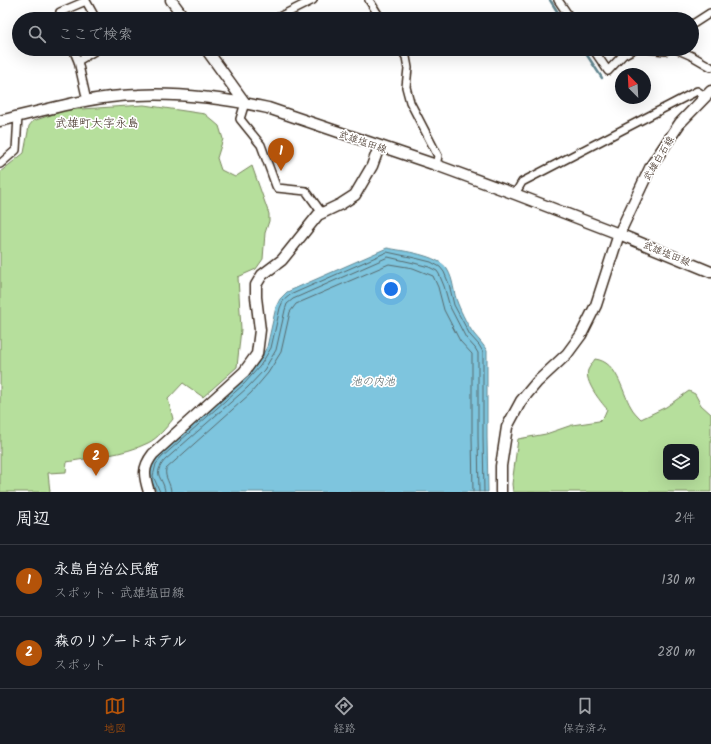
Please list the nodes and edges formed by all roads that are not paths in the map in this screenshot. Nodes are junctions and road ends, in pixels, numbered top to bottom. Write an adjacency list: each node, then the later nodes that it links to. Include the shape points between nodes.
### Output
1 (171, 0): 7 (main road)
2 (313, 0): 8 (street)
3 (369, 0): 9 (street)
4 (558, 0): 10 (street)
5 (60, 12): 6 (street, via 86,1)
6 (92, 12)
7 (180, 12)
8 (289, 12)
9 (377, 12)
10 (566, 12)
11 (711, 13): 12 (street)
12 (699, 20)
13 (76, 56): 20 (street)
14 (86, 56): 20 (street)
15 (211, 56): 24 (main road)
16 (405, 56): 29 (street, via 408,68 406,87 410,102 438,156)
17 (598, 56): 18 (street, via 608,71)
18 (622, 56)
19 (692, 56): 21 (street)
20 (78, 61): 23 (street)
21 (711, 68)
22 (708, 94): 30 (street, via 697,91 522,182); 32 (main road, 武雄白石線, via 680,123 651,166)
23 (87, 101): 24 (main road, 武雄塩田線, via 138,95 191,96); 25 (main road, 武雄塩田線)
24 (245, 103): 27 (main road, 武雄塩田線, via 268,108); 31 (street, via 240,119 261,145 277,188 306,191)
25 (18, 116): 26 (main road, 武雄塩田線); 28 (street, via 16,150)
26 (0, 120)
27 (379, 147): 29 (main road, 武雄塩田線); 31 (main road, via 372,166 355,195)
28 (0, 164)
29 (436, 165): 30 (main road, 武雄塩田線)
30 (514, 194): 32 (main road, 武雄塩田線)
31 (322, 214): 34 (main road, via 318,215 282,260 262,275 256,285 260,330 256,354 244,372 146,463 145,480)
32 (619, 234): 33 (main road, 武雄塩田線); 35 (main road, 武雄白石線, via 596,305 581,335 567,354 521,401 507,427 501,466)
33 (711, 272)
34 (149, 492)
35 (501, 492)

